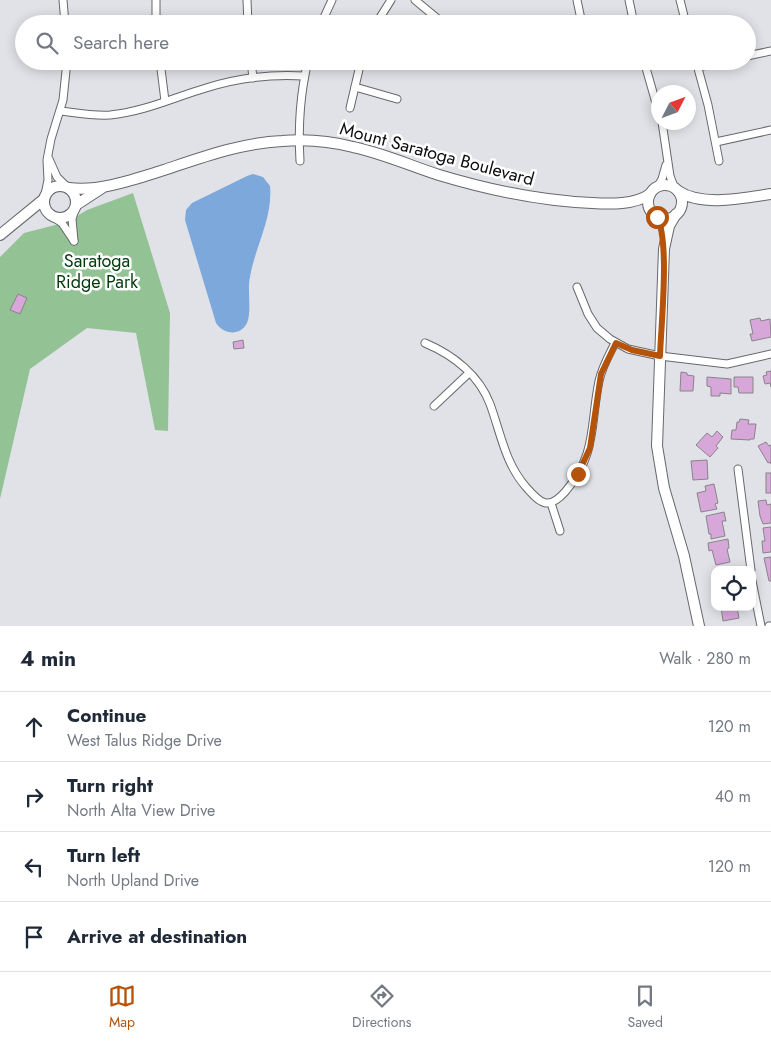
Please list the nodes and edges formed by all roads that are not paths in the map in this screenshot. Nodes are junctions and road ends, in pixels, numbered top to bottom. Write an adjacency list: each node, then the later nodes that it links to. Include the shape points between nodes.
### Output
1 (63, 0): 10 (street)
2 (156, 0): 11 (street)
3 (248, 0): 12 (street)
4 (332, 0): 13 (street)
5 (391, 0): 14 (street)
6 (415, 0): 15 (street)
7 (576, 0): 16 (street)
8 (629, 0): 17 (street)
9 (680, 0): 18 (street)
10 (64, 15)
11 (156, 15)
12 (248, 15)
13 (325, 15)
14 (382, 15)
15 (433, 15)
16 (580, 15)
17 (632, 15)
18 (684, 15)
19 (771, 51): 20 (street)
20 (756, 54)
21 (66, 70): 35 (street)
22 (161, 70): 33 (street)
23 (252, 70): 29 (street)
24 (306, 70): 28 (street)
25 (360, 70): 31 (street)
26 (647, 70): 30 (street)
27 (699, 70): 39 (street)
28 (304, 76): 29 (street); 38 (street)
29 (253, 78): 33 (street, via 222,83)
30 (651, 86)
31 (355, 87): 32 (street); 34 (street)
32 (397, 99)
33 (165, 101): 35 (street, via 110,115)
34 (350, 108)
35 (60, 111): 40 (street)
36 (663, 130): 41 (street)
37 (771, 130): 39 (street)
38 (299, 140): 42 (street); 45 (street, Mount Saratoga Boulevard, via 233,148); 51 (street, Mount Saratoga Boulevard, via 355,147 508,193 578,202)
39 (716, 142): 43 (street)
40 (48, 156): 44 (street, via 54,172); 49 (street)
41 (667, 157): 46 (street); 47 (street, via 664,173)
42 (300, 161)
43 (719, 161)
44 (68, 187): 45 (street, Mount Saratoga Boulevard); 49 (street, via 54,186); 52 (street, via 76,197)
45 (102, 187): 52 (street, Mount Saratoga Boulevard)
46 (676, 190): 47 (street, via 668,186); 50 (street, via 690,197); 53 (street, via 681,199)
47 (654, 191): 51 (street, Mount Saratoga Boulevard, via 638,200); 54 (street, via 648,201)
48 (771, 194): 50 (street)
49 (44, 197): 55 (street, via 44,207); 56 (street)
50 (711, 200): 53 (street, via 688,206)
51 (619, 203): 54 (street, Mount Saratoga Boulevard, via 642,207)
52 (75, 207): 55 (street, via 65,217); 55 (street, via 74,241 62,223)
53 (678, 213): 54 (street, via 665,219); 58 (street, via 670,226)
54 (654, 214): 58 (street, via 661,227)
55 (51, 215): 56 (street, via 38,214)
56 (13, 225): 57 (street)
57 (0, 236)
58 (664, 249): 63 (street)
59 (577, 287): 61 (street, via 592,321)
60 (425, 343): 64 (street, via 452,358)
61 (616, 343): 63 (street); 67 (street, via 601,374 588,455 569,487)
62 (771, 354): 63 (street, via 727,364)
63 (660, 356): 71 (street, via 659,461 689,576)
64 (469, 373): 65 (street); 67 (street, via 486,395 502,446 515,473 537,499)
65 (434, 406)
66 (738, 469): 69 (street)
67 (551, 503): 68 (street)
68 (560, 531)
69 (750, 566)
70 (756, 601): 72 (street)
71 (698, 626)
72 (761, 626)

